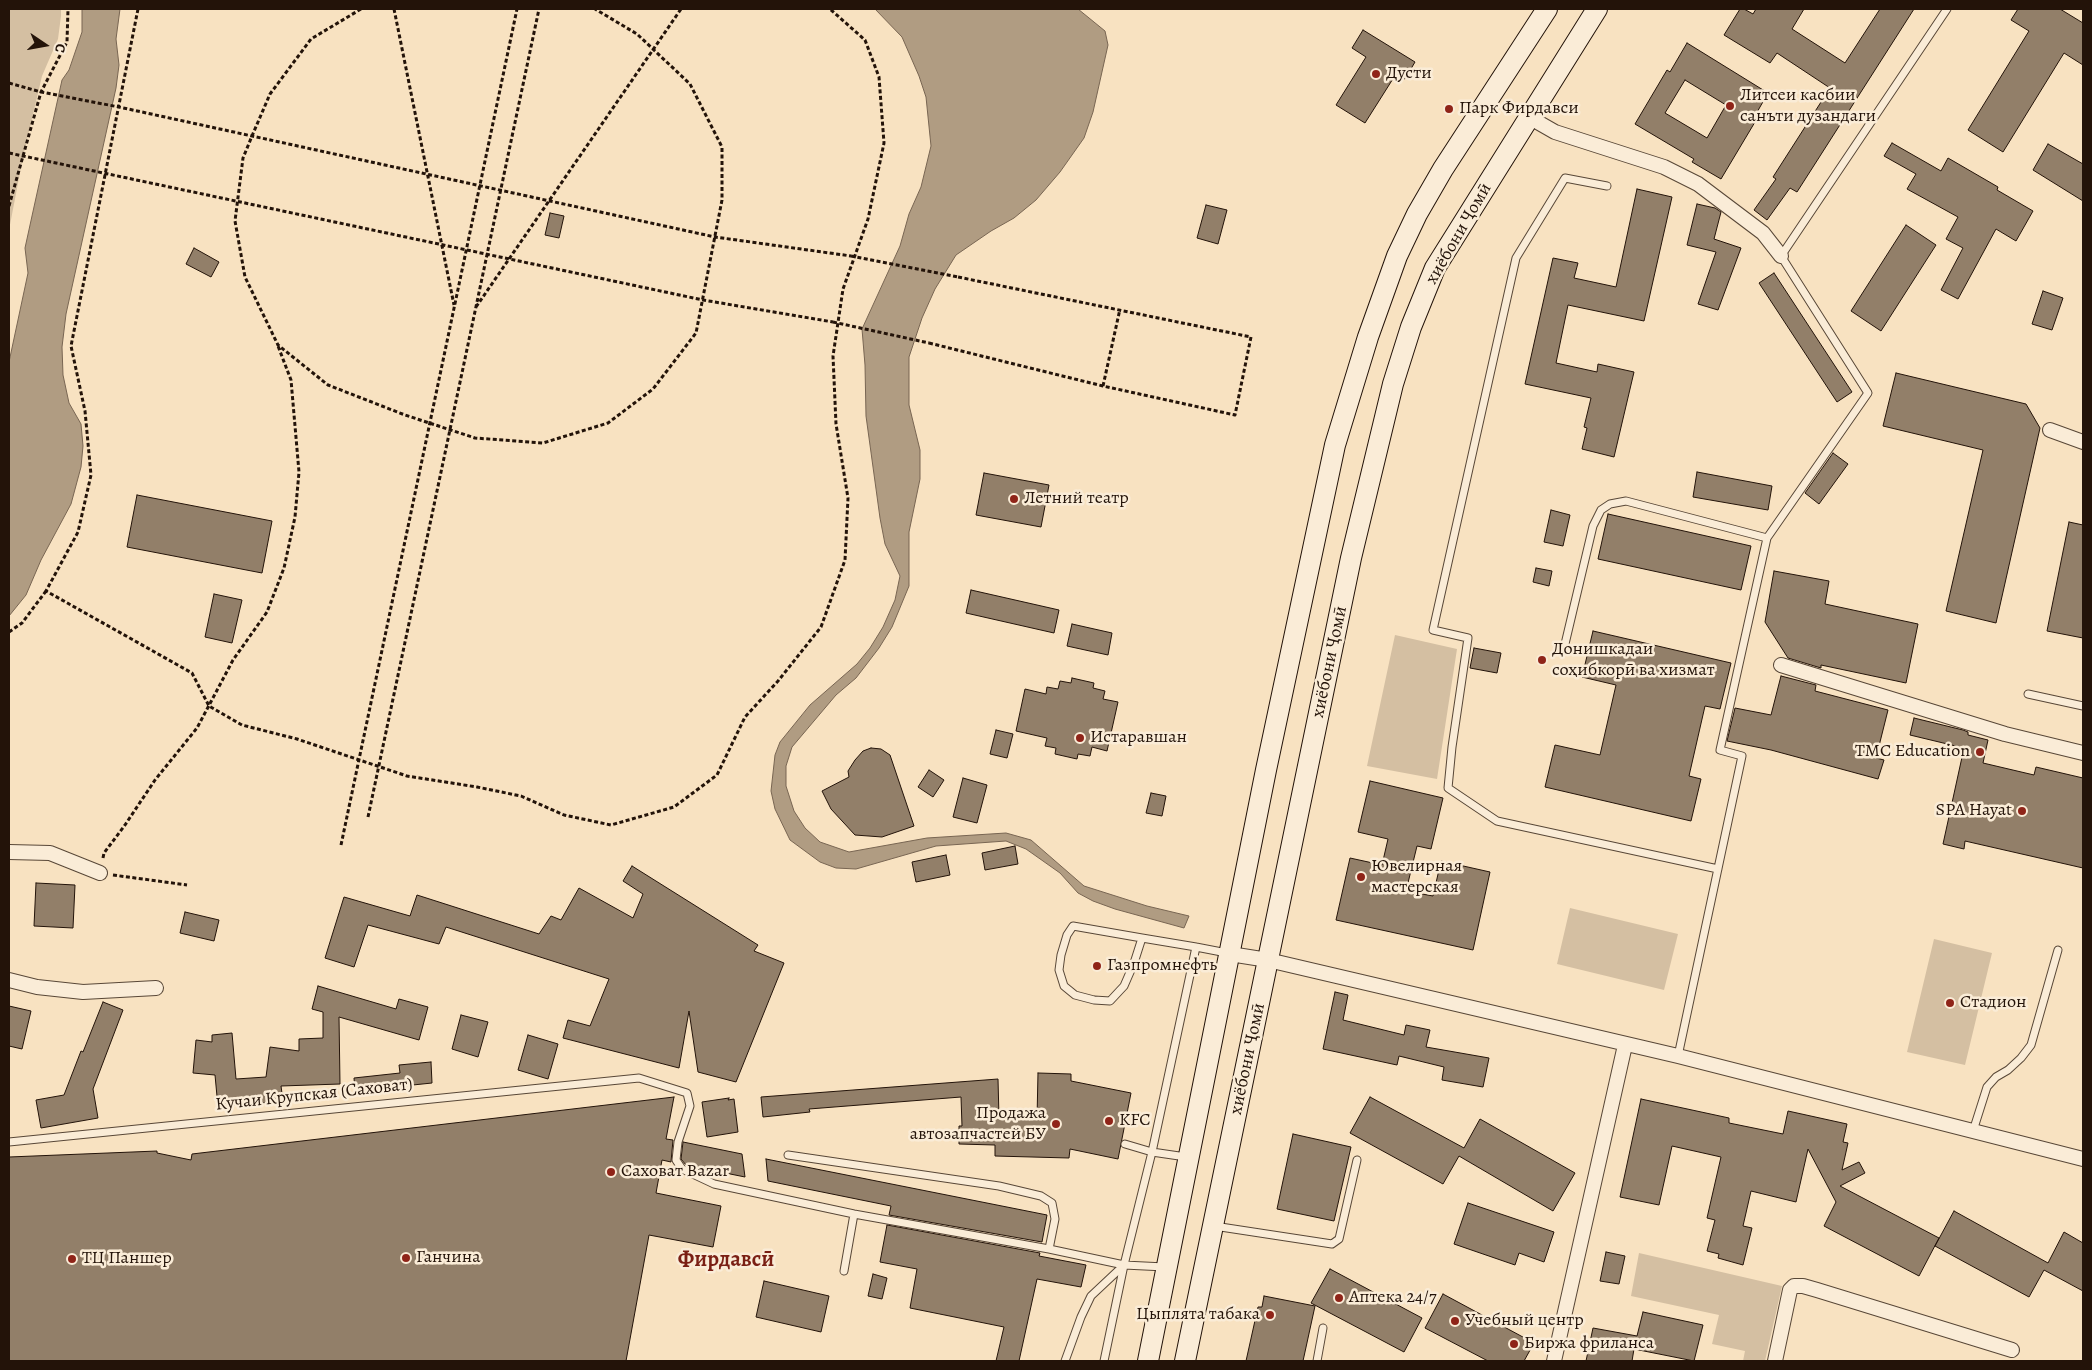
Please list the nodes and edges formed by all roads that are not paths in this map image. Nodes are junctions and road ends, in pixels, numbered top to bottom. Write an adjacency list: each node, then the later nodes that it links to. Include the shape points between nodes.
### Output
1 (1547, 9): 21 (main road, via 1417,214 1397,256 1368,337 1335,445)
2 (1596, 9): 22 (main road, хиёбони Ҷомӣ, via 1435,268 1412,327 1382,422 1355,538)
3 (1947, 9): 6 (lane)
4 (1534, 120): 6 (street, via 1555,132 1684,176 1763,233)
5 (1606, 186): 16 (lane, via 1565,178 1516,258 1433,630 1468,638 1448,788 1498,821)
6 (1781, 256): 9 (lane, via 1868,393)
7 (2050, 430): 8 (street)
8 (2083, 442)
9 (1767, 538): 10 (lane, via 1626,502 1610,504 1601,510 1593,526); 16 (lane, via 1720,750 1742,756)
10 (1565, 644)
11 (1781, 665): 14 (street, via 2005,734)
12 (2028, 694): 13 (lane)
13 (2083, 706)
14 (2083, 753)
15 (9, 852): 17 (street, via 50,853)
16 (1718, 869): 26 (lane)
17 (100, 873)
18 (1142, 938): 18 (lane, via 1073,926 1061,956 1059,970 1064,986 1075,996 1110,1001 1124,986); 19 (lane)
19 (1196, 947): 21 (lane); 30 (lane)
20 (2058, 950): 27 (lane, via 2031,1045 1987,1087)
21 (1230, 954): 22 (street); 32 (main road)
22 (1268, 960): 25 (street); 36 (main road, хиёбони Ҷомӣ)
23 (9, 980): 24 (street, via 82,992)
24 (156, 988)
25 (1625, 1045): 26 (street); 48 (street)
26 (1678, 1056): 27 (street)
27 (1973, 1131): 33 (street)
28 (9, 1142): 35 (lane, Кучаи Крупская (Саховат), via 639,1078 687,1093 690,1106 678,1142 676,1160 682,1169 714,1184)
29 (1126, 1144): 30 (lane)
30 (1152, 1152): 32 (lane); 38 (lane)
31 (788, 1155): 37 (lane, via 999,1186 1041,1196 1052,1203 1056,1219)
32 (1190, 1158): 39 (main road)
33 (2083, 1159)
34 (1357, 1160): 36 (lane, via 1339,1239 1332,1244)
35 (854, 1214): 37 (lane); 40 (lane)
36 (1213, 1226): 46 (main road, хиёбони Ҷомӣ)
37 (1049, 1249): 38 (lane)
38 (1124, 1264): 39 (lane); 43 (lane, via 1091,1296); 44 (lane)
39 (1168, 1268): 45 (main road)
40 (844, 1271)
41 (1323, 1328): 47 (lane)
42 (2012, 1350): 49 (street, via 1818,1290 1794,1286 1790,1290)
43 (1066, 1361)
44 (1104, 1361)
45 (1148, 1361)
46 (1185, 1361)
47 (1317, 1361)
48 (1554, 1361)
49 (1775, 1361)

